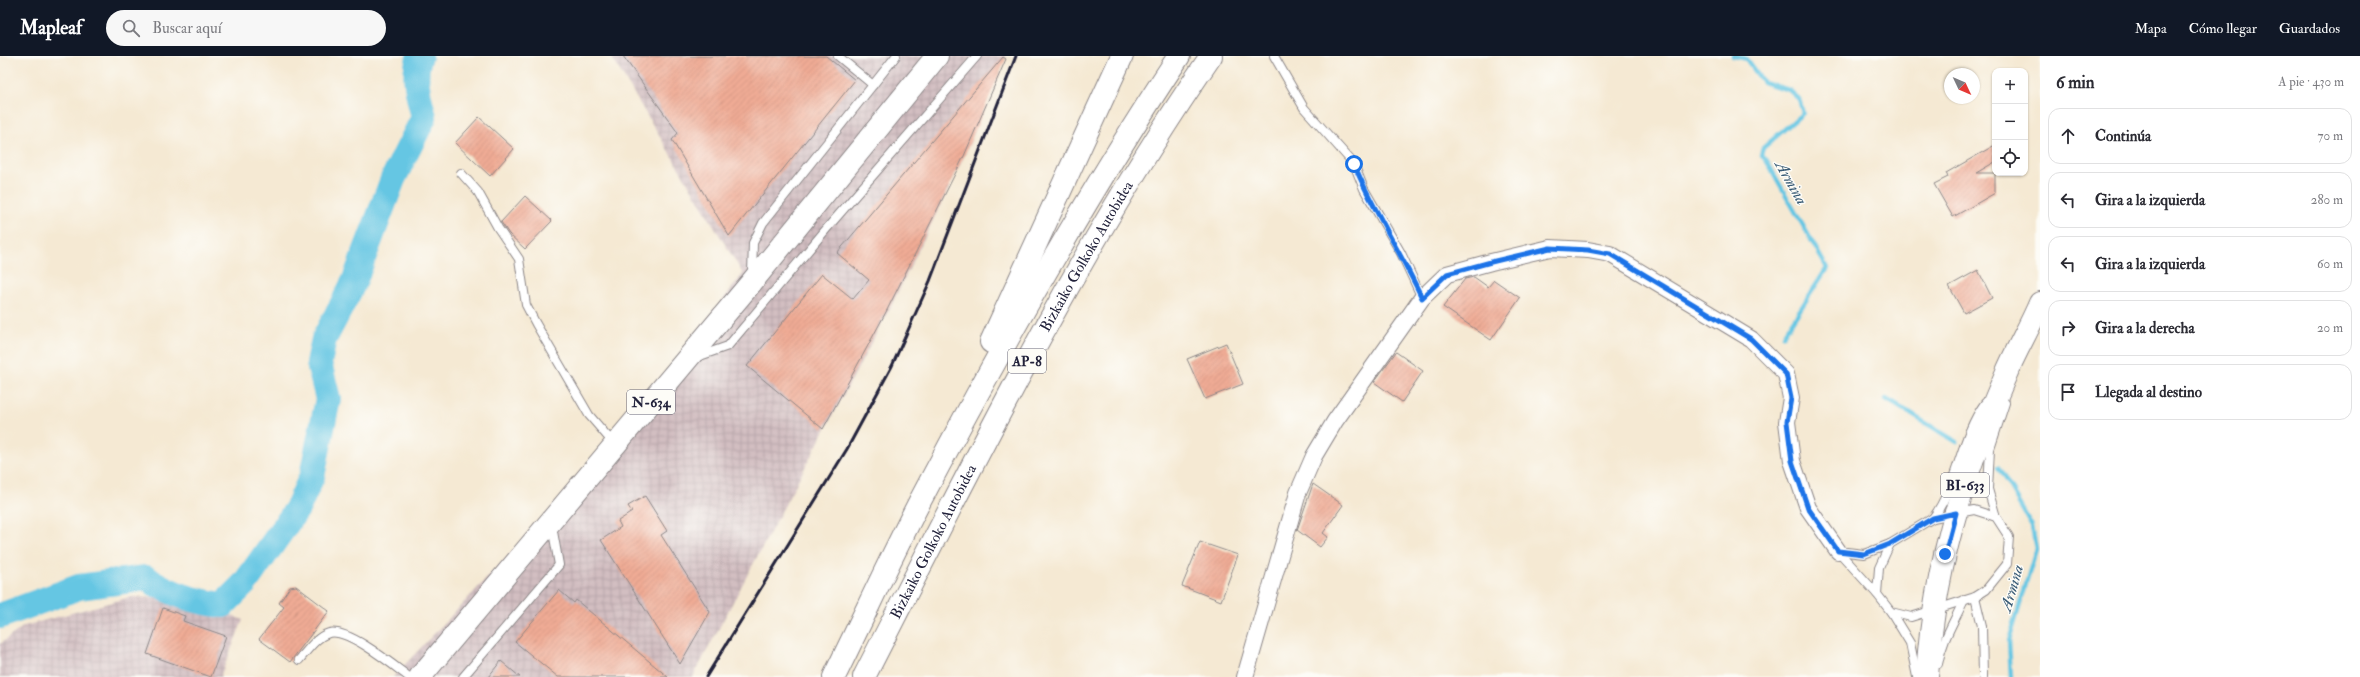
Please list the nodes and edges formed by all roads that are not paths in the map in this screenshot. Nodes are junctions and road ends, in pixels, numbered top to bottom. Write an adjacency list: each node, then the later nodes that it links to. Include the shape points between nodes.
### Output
1 (838, 56): 9 (lane)
2 (896, 56): 9 (lane)
3 (937, 56): 11 (main road, N-634)
4 (977, 56): 15 (lane, via 728,346)
5 (1122, 56): 19 (main road)
6 (1178, 56): 19 (main road, Bizkaiko Golkoko Autobidea / AP-8, via 1059,249 998,355)
7 (1212, 56): 37 (main road, Bizkaiko Golkoko Autobidea / AP-8, via 1118,200 1057,306)
8 (1274, 56): 12 (lane, via 1304,108 1354,164 1364,189 1401,253)
9 (873, 85): 11 (lane, via 763,223 753,243)
10 (461, 173): 18 (lane, via 478,192 494,222 519,258 526,305 536,324 589,414)
11 (751, 283): 15 (main road, N-634)
12 (1422, 298): 25 (street, via 1447,274 1550,248 1610,254 1661,284 1751,339 1786,374 1791,398 1787,422 1792,461 1808,508); 38 (street, via 1335,421 1314,456 1298,493)
13 (2038, 307): 14 (lane); 16 (main road, BI-633)
14 (2025, 355)
15 (687, 360): 18 (main road, N-634)
16 (2006, 374): 20 (main road, BI-633, via 1980,437); 22 (lane, via 1974,418 1944,504)
17 (2007, 398): 21 (lane, via 1990,449 1988,489)
18 (615, 446): 23 (main road, N-634)
19 (919, 502): 36 (main road, Bizkaiko Golkoko Autobidea / AP-8)
20 (1956, 513): 21 (lane, via 1974,510); 22 (lane); 29 (main road, BI-633)
21 (1996, 517): 27 (lane, via 2009,537 2007,564 1986,590)
22 (1933, 518): 24 (lane)
23 (552, 522): 34 (main road, N-634); 35 (lane, via 559,565)
24 (1890, 544): 25 (lane, via 1864,554); 26 (lane, via 1879,568)
25 (1838, 551): 26 (lane)
26 (1877, 594): 30 (lane)
27 (1975, 598): 28 (lane); 40 (lane, via 1982,626)
28 (1964, 600): 29 (lane); 32 (lane, via 1948,629)
29 (1934, 610): 30 (lane, via 1911,617); 32 (main road, BI-633)
30 (1891, 612): 39 (lane, via 1910,643)
31 (299, 660): 33 (lane, via 315,642 329,633 349,636)
32 (1932, 676)
33 (409, 677)
34 (420, 677)
35 (464, 677)
36 (834, 677)
37 (864, 677)
38 (1245, 677)
39 (1917, 677)
40 (1983, 677)

